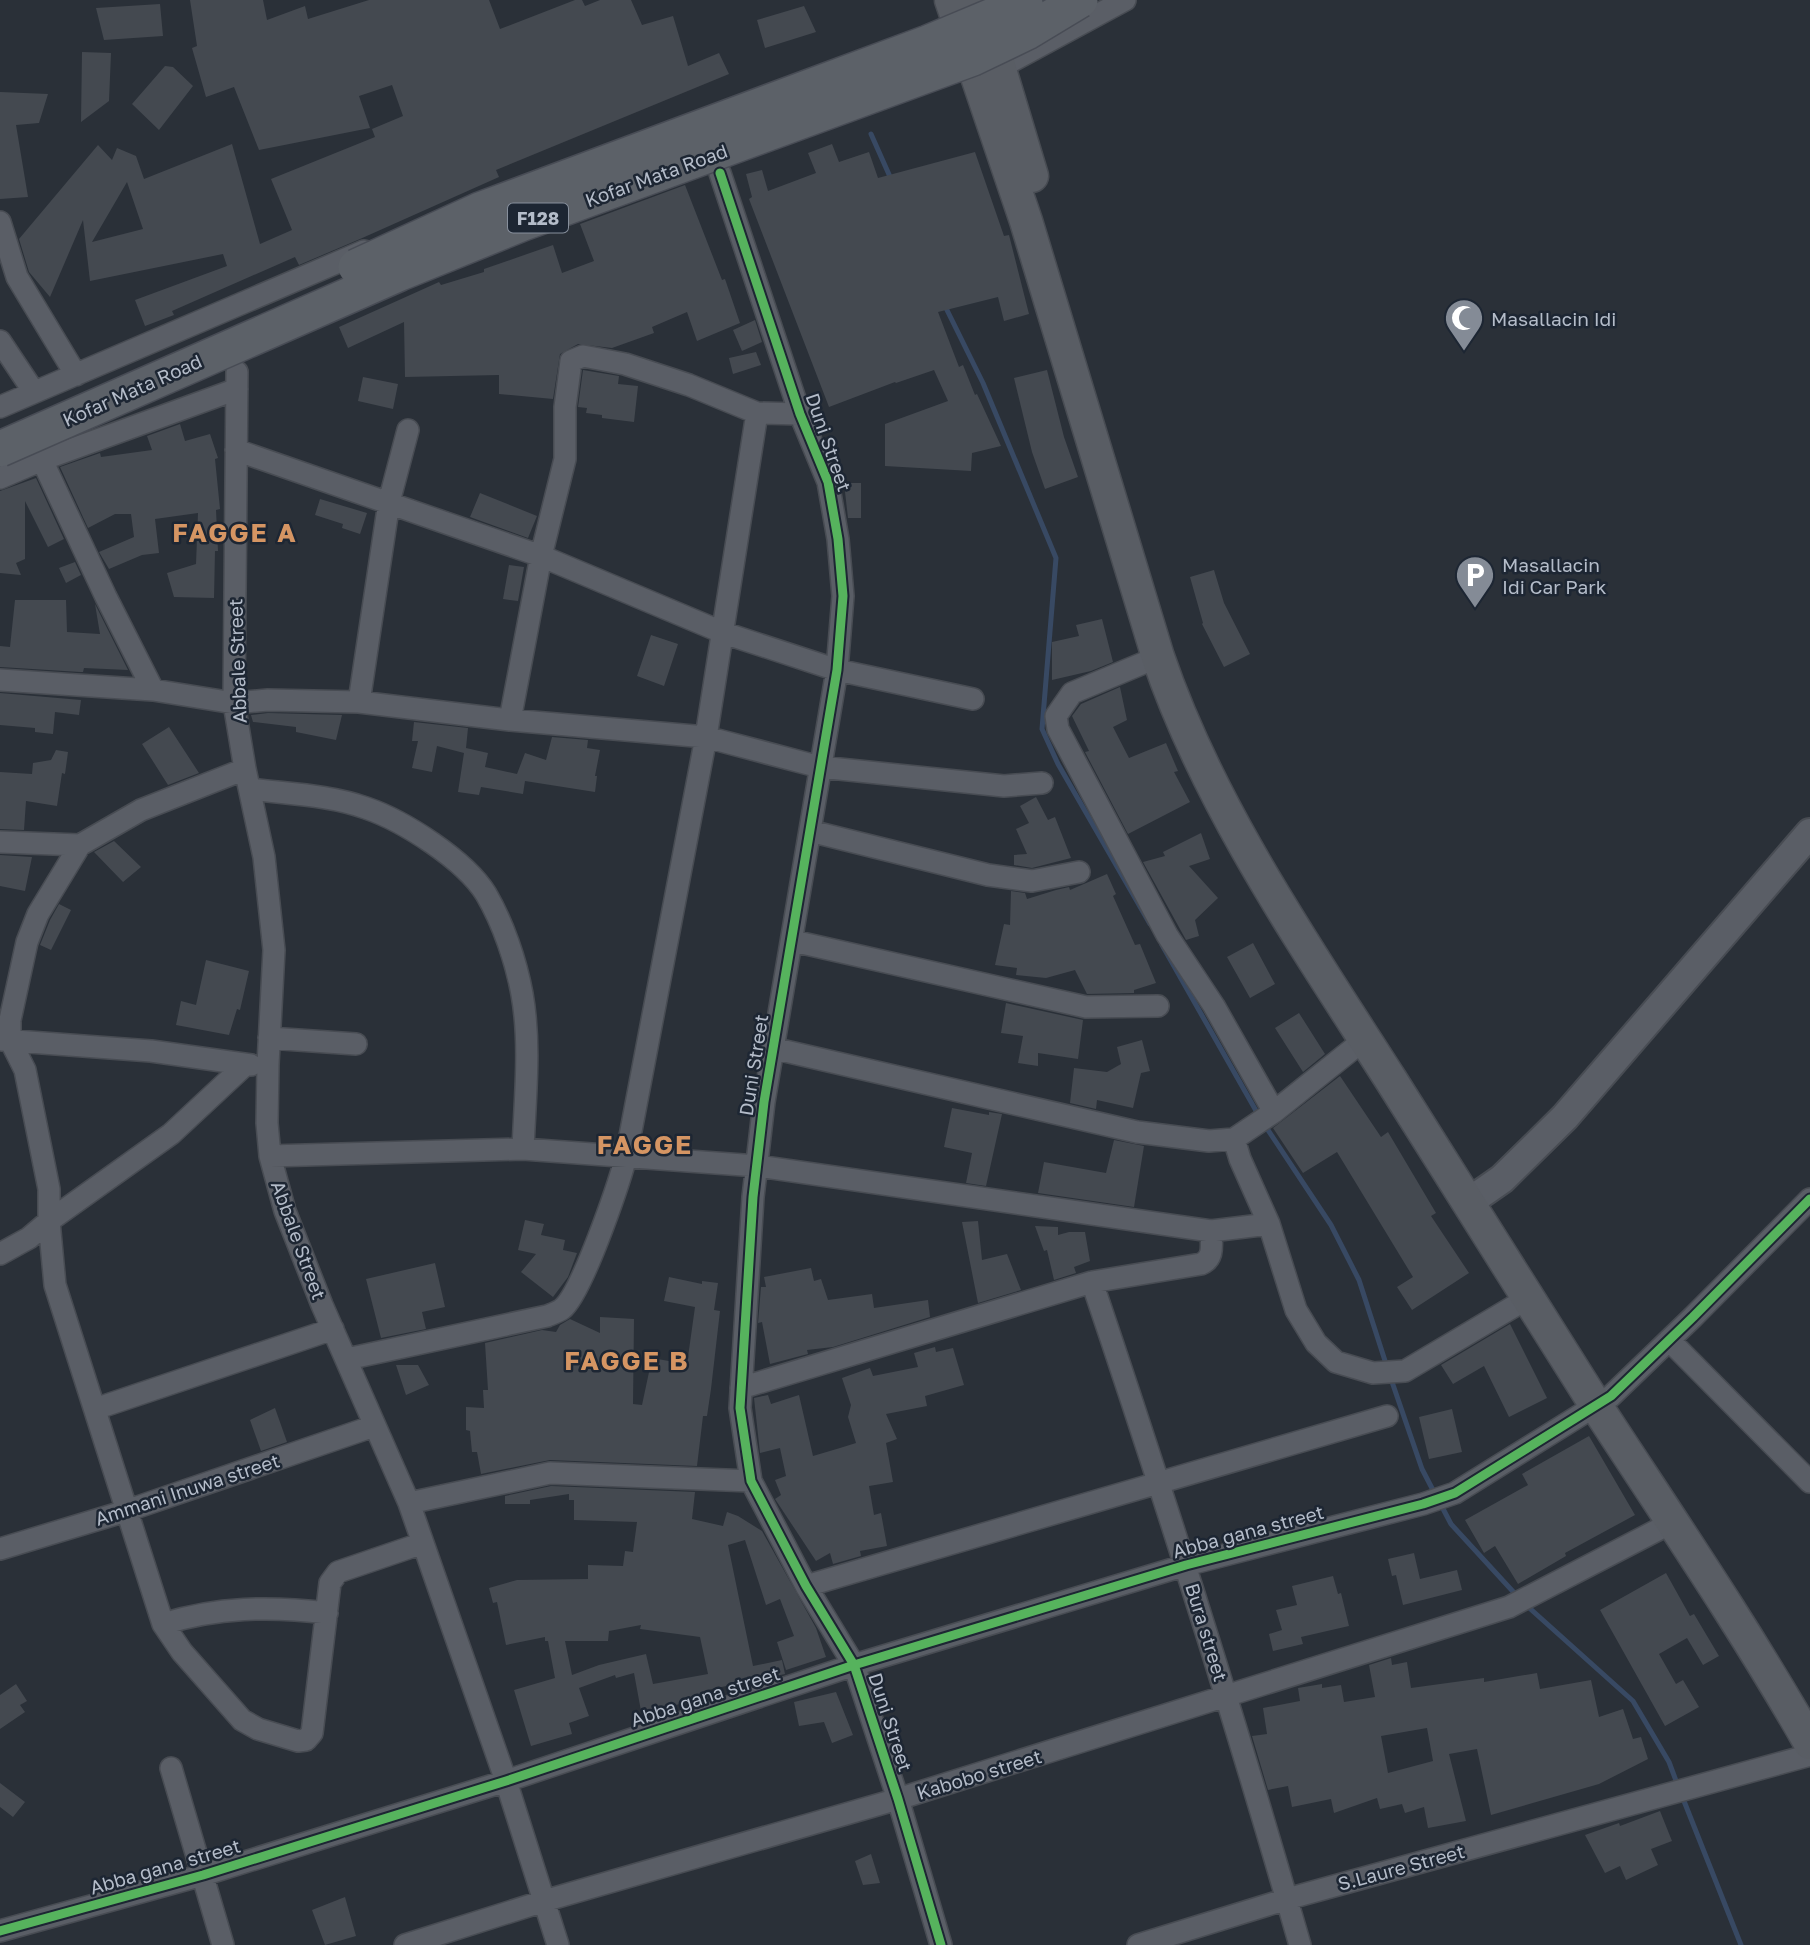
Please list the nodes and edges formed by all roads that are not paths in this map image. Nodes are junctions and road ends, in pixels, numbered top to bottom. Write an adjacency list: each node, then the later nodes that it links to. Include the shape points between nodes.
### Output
1 (1025, 0): 14 (main road, Kofar Mata Road / F128, bridge, via 928,43 480,210 229,326)
2 (1080, 0): 16 (main road, Kofar Mata Road / F128, bridge, via 974,58 510,228)
3 (1125, 0): 5 (street)
4 (972, 5): 5 (main road); 9 (street, via 495,194)
5 (987, 72): 23 (main road); 55 (main road, via 1073,309 1185,685 1272,865)
6 (720, 173): 13 (street, Duni Street)
7 (0, 222): 9 (street, via 17,277)
8 (0, 341): 10 (street)
9 (76, 375): 10 (street)
10 (34, 392): 11 (street)
11 (0, 407)
12 (757, 413): 13 (street); 21 (street, via 625,364 575,358 569,369 565,407 565,459); 22 (street)
13 (800, 414): 24 (street, Duni Street, via 828,482 838,539 843,596)
14 (0, 424)
15 (408, 430): 20 (street)
16 (0, 449)
17 (236, 450): 18 (street, Abbale Street, via 237,381); 20 (street); 29 (street, Abbale Street)
18 (42, 460): 19 (street); 26 (street)
19 (0, 478)
20 (389, 502): 21 (street); 28 (street)
21 (541, 556): 22 (street); 30 (street)
22 (724, 633): 24 (street); 31 (street)
23 (1157, 657): 43 (main road, via 1231,819); 49 (street, via 1072,693 1056,716 1058,729 1167,934)
24 (837, 670): 27 (street); 32 (street, Duni Street)
25 (0, 680): 26 (street)
26 (153, 690): 29 (street)
27 (973, 699)
28 (359, 702): 29 (street); 30 (street)
29 (234, 704): 33 (street, Abbale Street)
30 (510, 720): 31 (street)
31 (706, 737): 32 (street); 53 (street)
32 (820, 767): 34 (street, via 1004,786); 35 (street, Duni Street)
33 (248, 779): 38 (street, via 141,810); 42 (street, Abbale Street, via 264,857 274,950); 51 (street, via 364,807 396,821 450,856 485,892 506,938 522,994 526,1066)
34 (1042, 783)
35 (810, 831): 39 (street, via 988,875 1032,881); 40 (street, Duni Street)
36 (1810, 833): 55 (street, via 1565,1117 1530,1154)
37 (0, 842): 38 (street)
38 (80, 845): 44 (street, via 38,914 27,942)
39 (1079, 872)
40 (793, 941): 41 (street, via 1086,1007); 46 (street, Duni Street)
41 (1158, 1006)
42 (269, 1038): 45 (street); 47 (street, Abbale Street)
43 (1365, 1039): 49 (street); 55 (main road)
44 (5, 1040): 48 (street, via 151,1051); 57 (street, via 25,1070 49,1189)
45 (356, 1044)
46 (772, 1048): 50 (street, via 1137,1132 1209,1141); 54 (street, Duni Street)
47 (268, 1065): 48 (street); 52 (street, Abbale Street)
48 (244, 1066): 57 (street, via 171,1134)
49 (1274, 1112): 50 (street)
50 (1234, 1139): 58 (street)
51 (523, 1149): 52 (street); 53 (street)
52 (270, 1156): 63 (street, Abbale Street, via 285,1211)
53 (626, 1157): 54 (street); 65 (street, via 615,1197 563,1308 547,1316)
54 (757, 1166): 59 (street); 66 (street, Duni Street)
55 (1475, 1198): 62 (main road); 67 (main road)
56 (1810, 1199): 64 (street, Abba gana street)
57 (49, 1221): 60 (street); 68 (street, via 55,1285)
58 (1269, 1224): 59 (street); 62 (street, via 1296,1310 1317,1343 1336,1362 1373,1373 1405,1371)
59 (1211, 1231): 61 (street, via 1212,1255 1201,1265)
60 (0, 1254)
61 (1091, 1282): 66 (street); 72 (street, Bura street)
62 (1528, 1298): 67 (main road)
63 (333, 1329): 65 (street, Abbale Street); 68 (street)
64 (1669, 1340): 67 (street, Abba gana street); 73 (street)
65 (347, 1359): 70 (street, Abbale Street)
66 (741, 1388): 71 (street, Duni Street)
67 (1604, 1401): 76 (main road); 79 (street, Abba gana street, via 1455,1493); 85 (main road, via 1737,1591)
68 (95, 1409): 75 (street)
69 (1387, 1416): 72 (street)
70 (374, 1426): 74 (street, Abbale Street); 75 (street, Ammani Inuwa street)
71 (751, 1481): 74 (street, via 550,1473); 80 (street, Duni Street)
72 (1160, 1482): 79 (street, Bura street); 80 (street)
73 (1810, 1482)
74 (409, 1503): 77 (street, Abbale Street)
75 (126, 1511): 78 (street, Ammani Inuwa street); 82 (street)
76 (1673, 1522): 84 (street, Kabobo street, via 1509,1607); 86 (main road)
77 (423, 1544): 81 (street, via 338,1572 330,1583); 89 (street, Abbale Street)
78 (0, 1549)
79 (1186, 1565): 83 (street, Abba gana street); 84 (street, Bura street)
80 (806, 1586): 83 (street, Duni Street)
81 (327, 1612): 82 (street, via 229,1609); 82 (street, via 312,1733 299,1741 242,1720 182,1652)
82 (163, 1623)
83 (854, 1665): 89 (street, Abba gana street); 90 (street, Duni Street)
84 (1227, 1697): 90 (street, Kabobo street); 92 (street, Bura street)
85 (1810, 1714)
86 (1810, 1743)
87 (1810, 1755): 92 (street, S.Laure Street)
88 (171, 1768): 91 (street)
89 (506, 1782): 91 (street, Abba gana street); 93 (street, Abbale Street)
90 (898, 1799): 93 (street, Kabobo street); 98 (street, Duni Street)
91 (203, 1875): 94 (street, Abba gana street); 95 (street)
92 (1287, 1899): 99 (street, S.Laure Street); 100 (street, Bura street)
93 (544, 1901): 96 (street, Kabobo street); 97 (street, Abbale Street)
94 (0, 1931)
95 (223, 1945)
96 (405, 1945)
97 (558, 1945)
98 (940, 1945)
99 (1138, 1945)
100 (1300, 1945)

